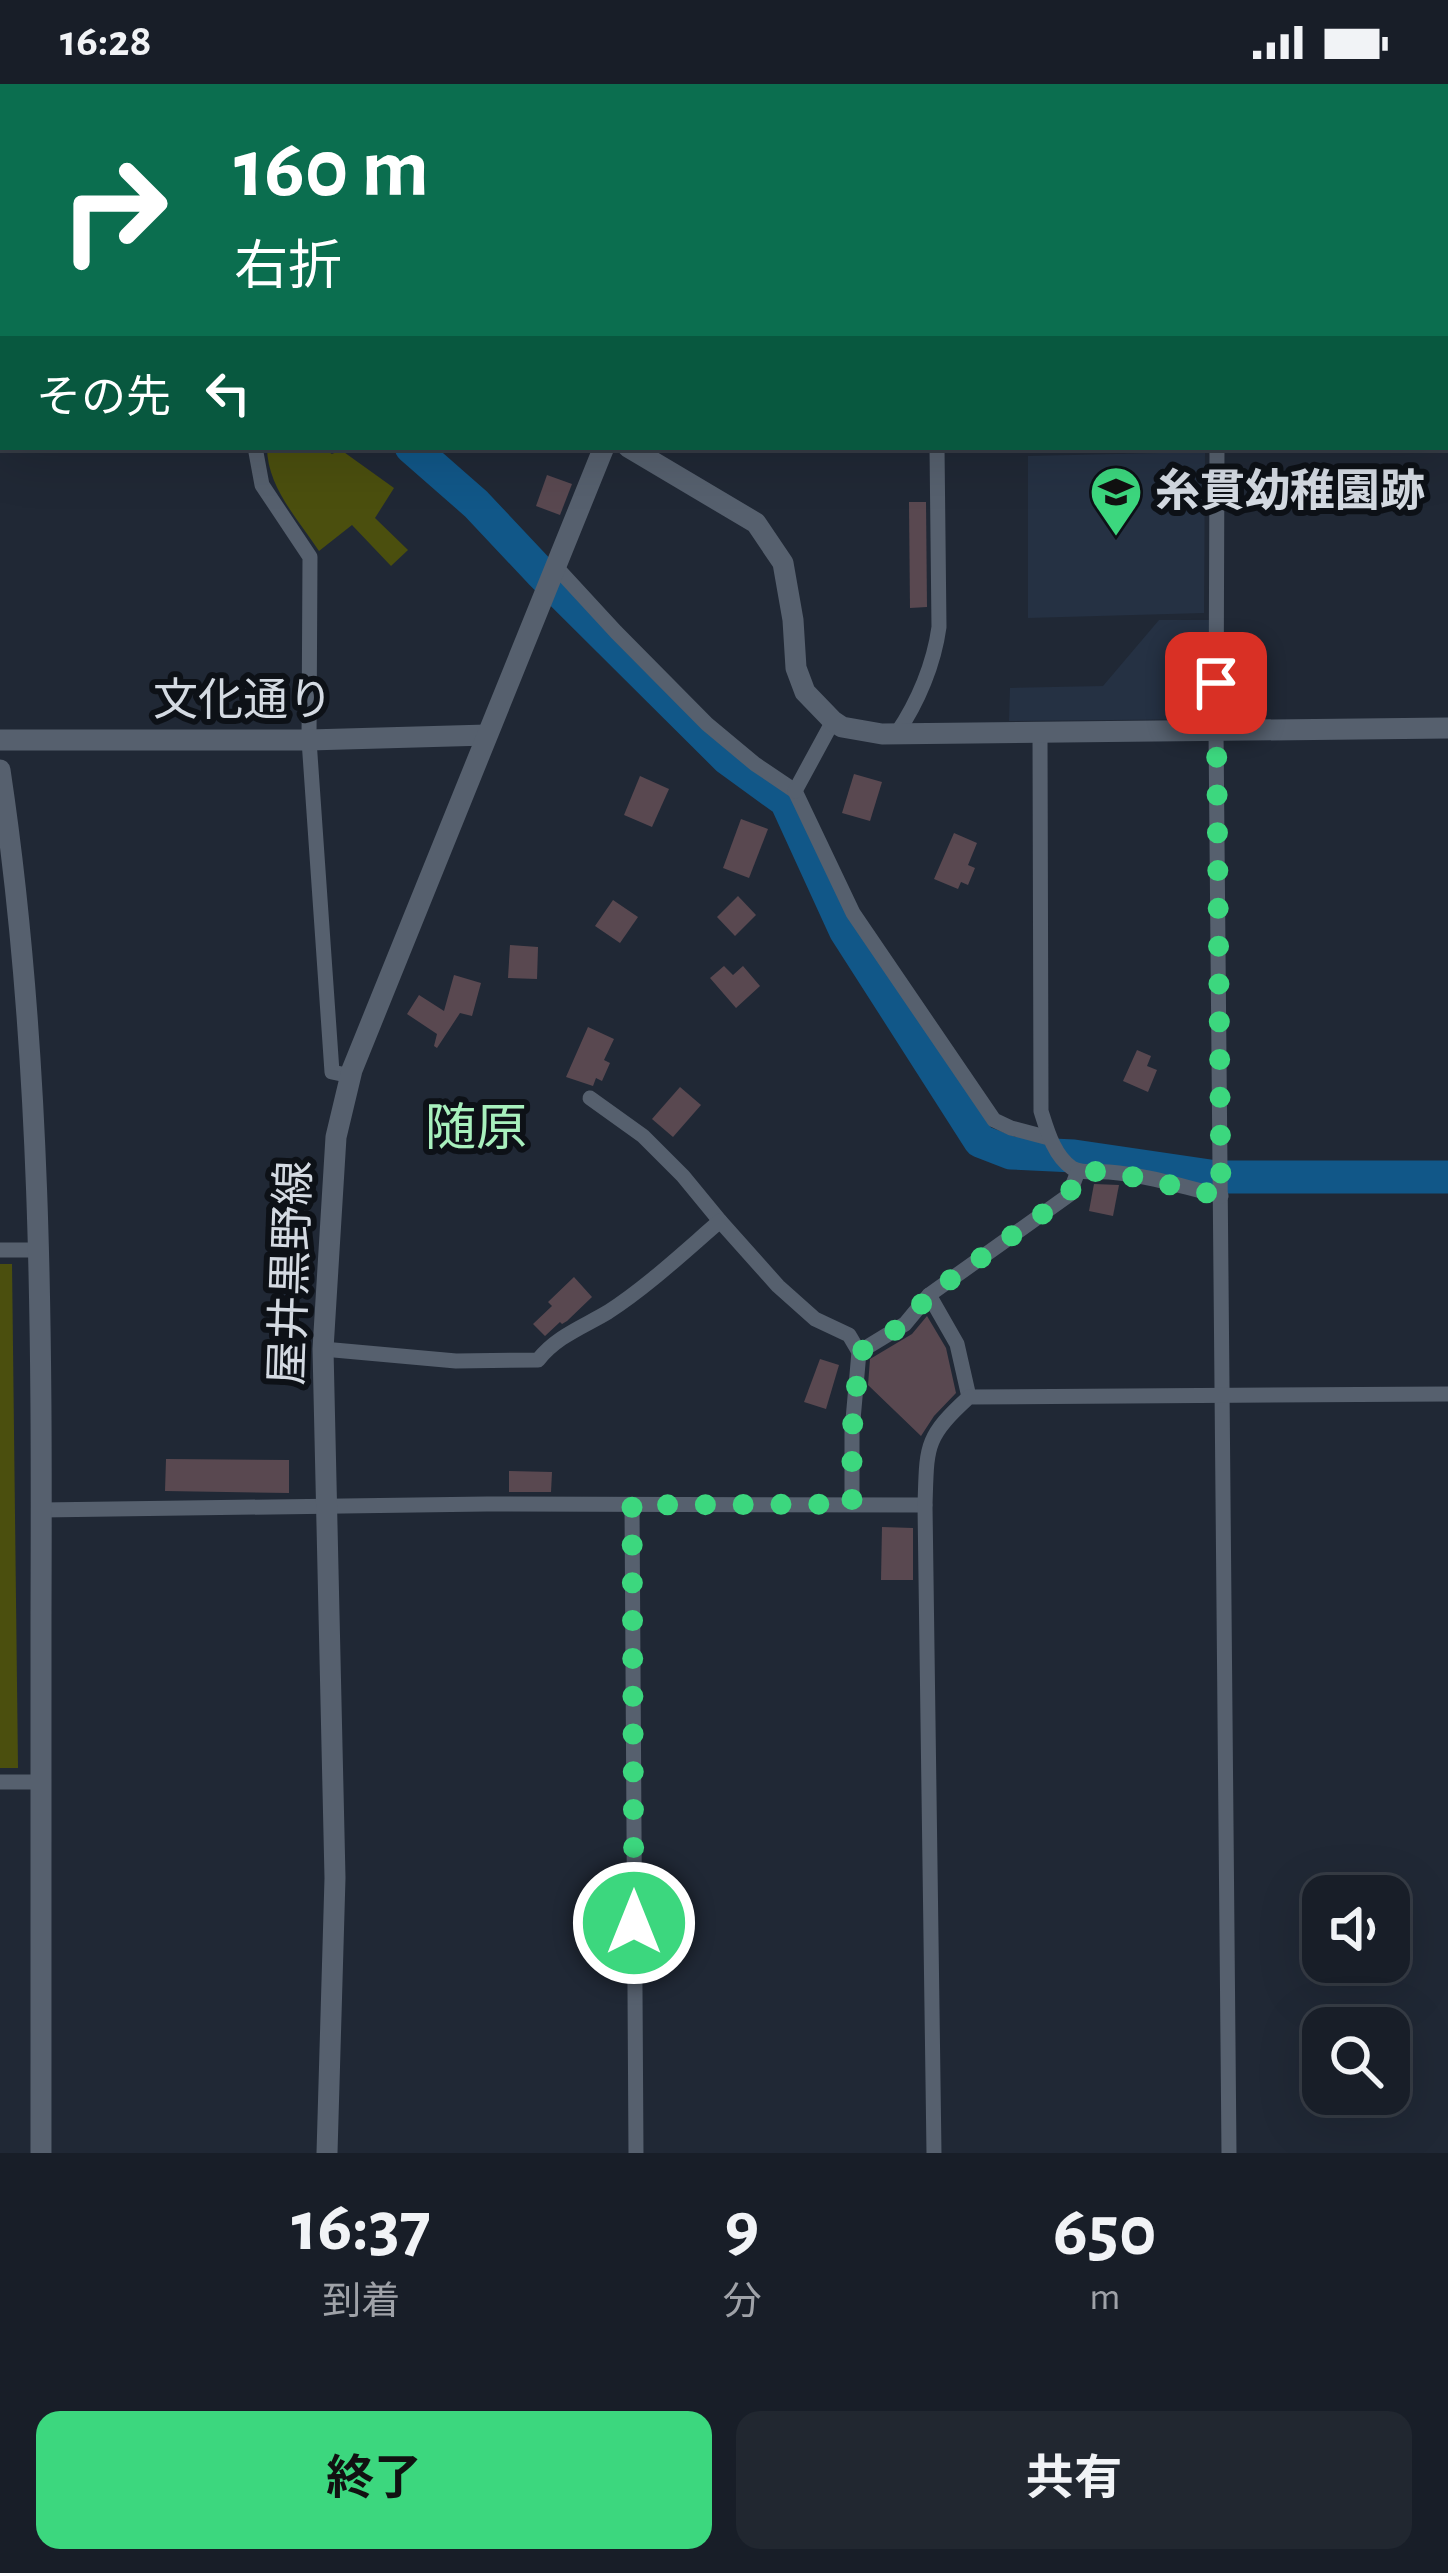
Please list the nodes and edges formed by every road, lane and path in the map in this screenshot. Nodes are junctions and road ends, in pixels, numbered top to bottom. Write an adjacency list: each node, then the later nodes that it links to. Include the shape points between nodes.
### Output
1 (256, 450): 14 (street, via 262,485 310,557)
2 (603, 450): 6 (street, 屋井黒野線)
3 (633, 450): 7 (street, via 756,523 783,563 805,692)
4 (937, 450): 10 (street, via 936,651)
5 (1217, 450): 9 (street)
6 (557, 568): 12 (street, 屋井黒野線); 16 (street, via 707,724)
7 (833, 721): 10 (street); 16 (street)
8 (1448, 728): 9 (street)
9 (1216, 730): 11 (street); 21 (street)
10 (897, 733): 11 (street)
11 (1040, 733): 19 (street, via 1041,1111)
12 (487, 735): 14 (street, 文化通り); 17 (street, 屋井黒野線)
13 (0, 740): 14 (street, 文化通り)
14 (309, 740): 17 (street, via 332,1072)
15 (0, 770): 24 (street, via 30,1041)
16 (795, 791): 19 (street, via 853,913 994,1120)
17 (351, 1076): 26 (street, 屋井黒野線, via 336,1137)
18 (590, 1098): 22 (street, via 644,1136)
19 (1049, 1138): 20 (street)
20 (1078, 1171): 21 (street); 25 (street, via 1069,1195)
21 (1221, 1196): 29 (street)
22 (720, 1221): 26 (street, via 538,1360); 27 (street, via 778,1286 815,1319 849,1335)
23 (0, 1250): 24 (street)
24 (39, 1250): 35 (street)
25 (929, 1295): 27 (street, via 905,1324); 30 (street, via 957,1344)
26 (323, 1349): 34 (street, 屋井黒野線)
27 (860, 1352): 31 (street)
28 (1448, 1394): 29 (street)
29 (1223, 1395): 30 (street); 42 (street)
30 (969, 1396): 32 (street, via 927,1448)
31 (852, 1504): 32 (street); 33 (street)
32 (925, 1504): 41 (street)
33 (632, 1505): 34 (street); 40 (street)
34 (327, 1508): 35 (street); 39 (street, 屋井黒野線, via 334,1878)
35 (41, 1510): 37 (street)
36 (0, 1782): 37 (street)
37 (40, 1782): 38 (street)
38 (41, 2153)
39 (327, 2153)
40 (636, 2153)
41 (934, 2153)
42 (1229, 2153)

